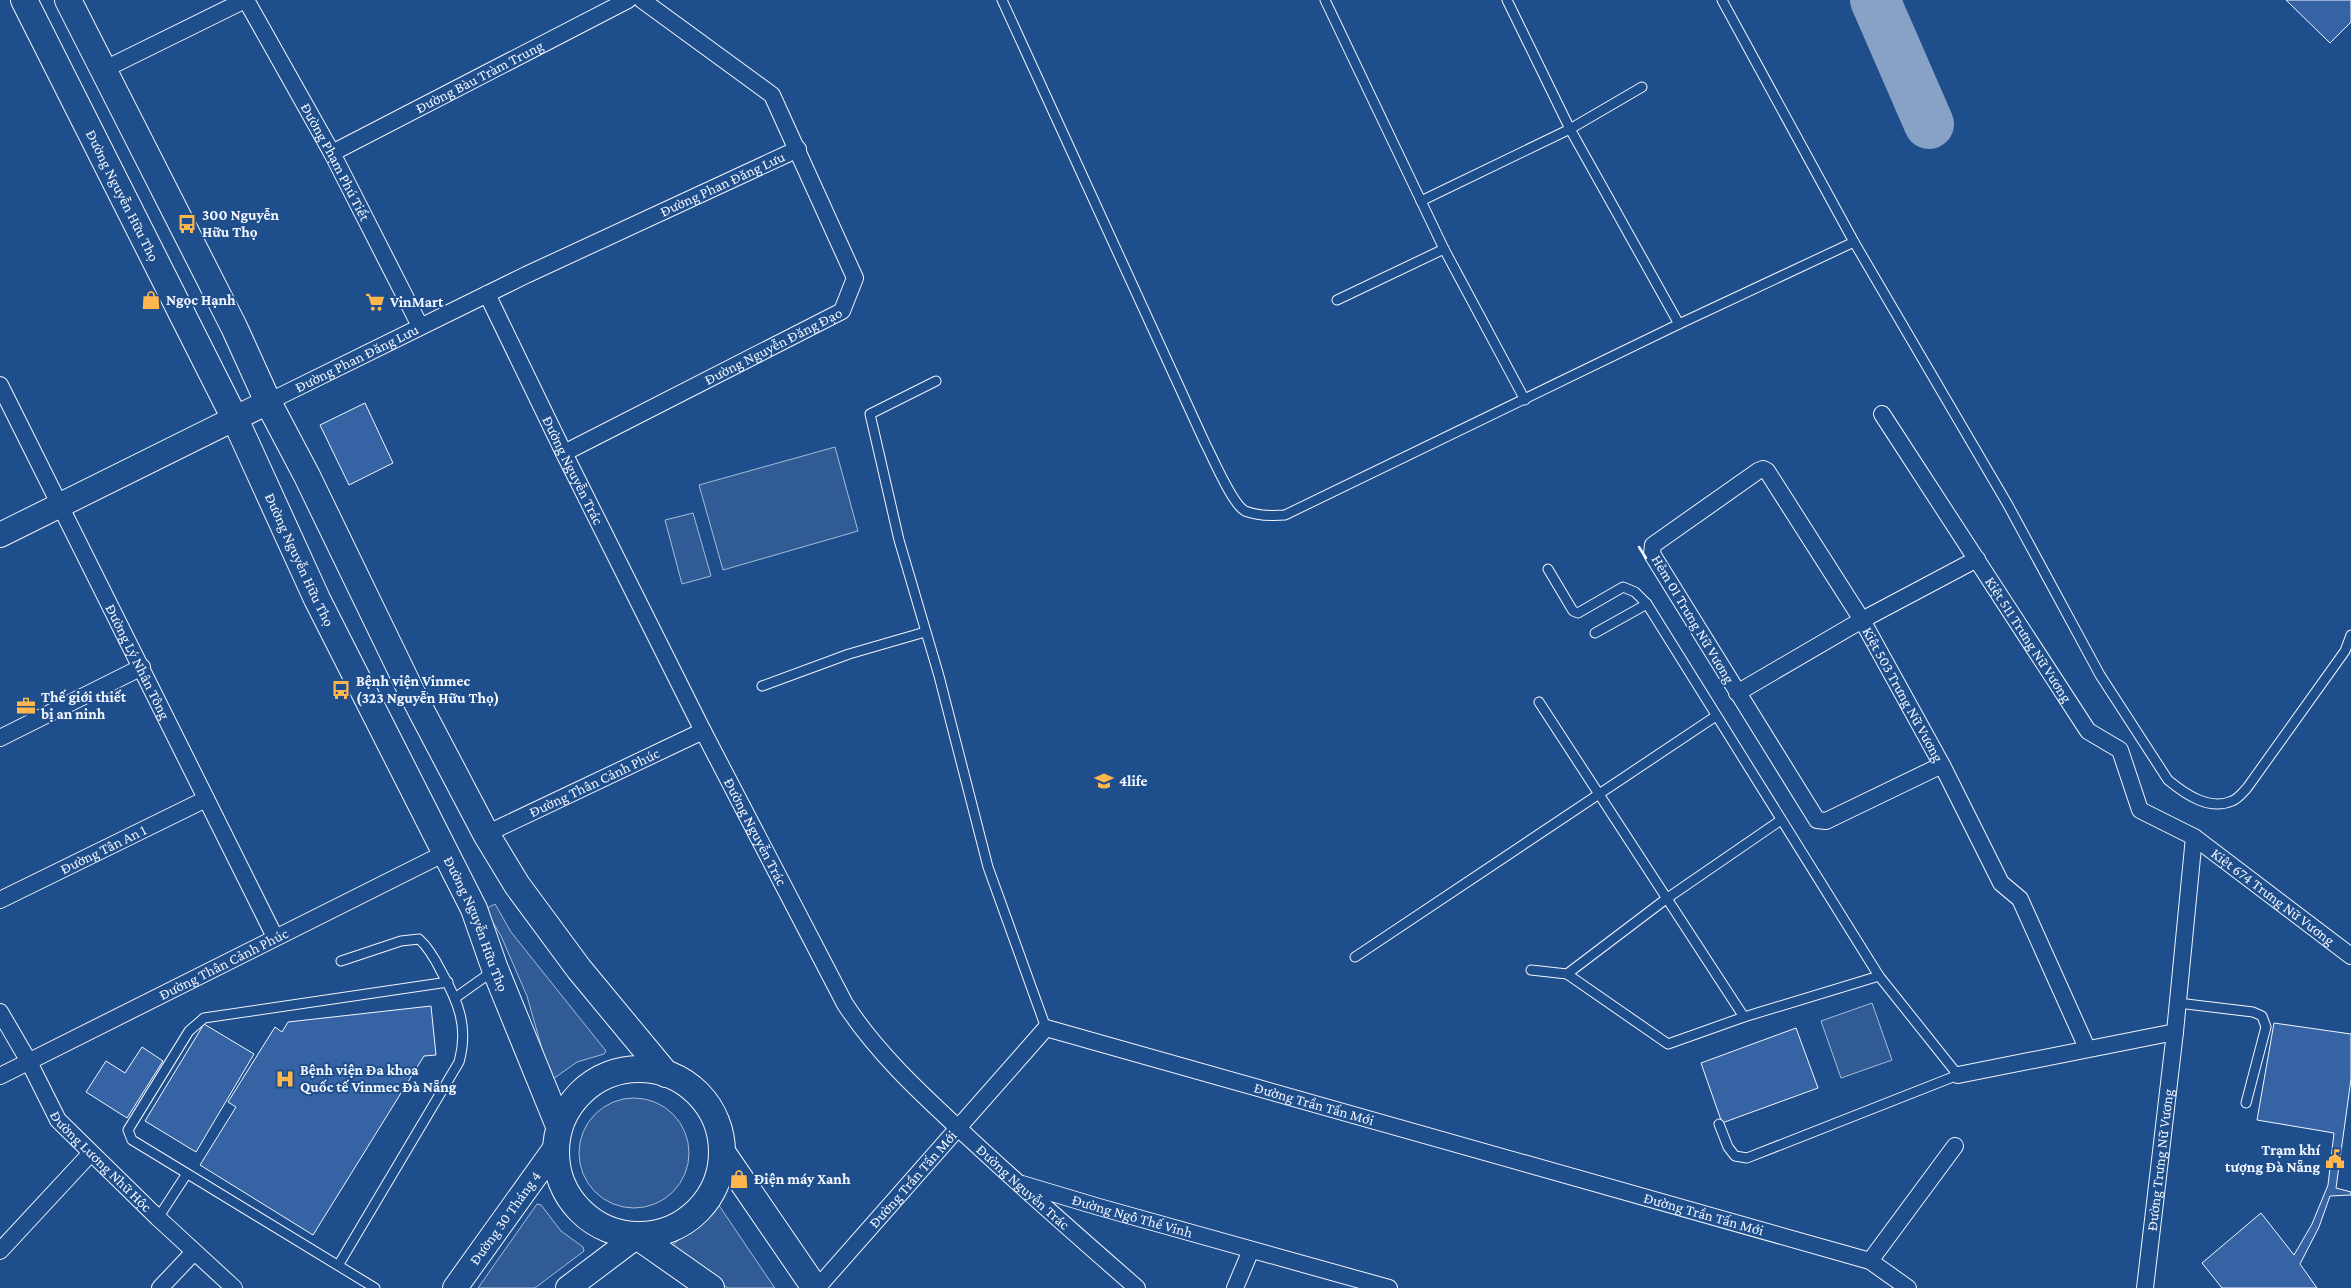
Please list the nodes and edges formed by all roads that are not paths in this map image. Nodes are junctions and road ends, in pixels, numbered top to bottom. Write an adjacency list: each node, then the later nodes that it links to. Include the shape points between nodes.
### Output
1 (24, 0): 27 (main road, Đường Nguyễn Hữu Thọ)
2 (68, 0): 10 (main road)
3 (245, 0): 10 (street); 14 (street, Đường Phạm Phú Tiết)
4 (628, 0): 14 (street, Đường Bàu Tràm Trung)
5 (642, 0): 13 (street, Đường Nguyễn Đăng Đạo, via 772,95)
6 (1002, 0): 24 (lane, via 1205,443 1229,491 1244,510 1266,516 1284,515)
7 (1326, 0): 15 (lane)
8 (1507, 0): 12 (lane)
9 (1722, 0): 16 (lane)
10 (103, 70): 25 (main road, via 234,327)
11 (1642, 87): 12 (lane)
12 (1570, 129): 15 (lane); 20 (lane)
13 (798, 150): 18 (street, Đường Phan Đăng Lưu); 28 (street, Đường Nguyễn Đăng Đạo, via 855,278 842,311)
14 (332, 154): 21 (street, Đường Phạm Phú Tiết)
15 (1421, 201): 17 (lane)
16 (1854, 242): 20 (lane); 38 (lane, via 1971,440 2100,675 2168,780 2181,791 2204,802 2219,804 2233,801 2247,788 2322,684 2345,651)
17 (1444, 249): 19 (lane); 24 (lane)
18 (487, 294): 21 (street, Đường Phan Đăng Lưu); 28 (street, Đường Nguyễn Trác)
19 (1337, 300)
20 (1679, 324): 24 (lane)
21 (420, 326): 25 (street, Đường Phan Đăng Lưu)
22 (936, 381): 36 (lane, via 870,414 899,540)
23 (0, 385): 29 (street, Đường Lý Nhân Tông)
24 (1525, 400)
25 (268, 402): 27 (street, Đường Phan Đăng Lưu); 50 (main road, via 413,695)
26 (1882, 414): 32 (street, Kiệt 511 Trưng Nữ Vương)
27 (235, 419): 29 (street, Đường Phan Đăng Lưu); 52 (main road, Đường Nguyễn Hữu Thọ, via 317,599)
28 (564, 454): 44 (street, Đường Nguyễn Trác)
29 (60, 505): 30 (street, Đường Phan Đăng Lưu); 39 (street, Đường Lý Nhân Tông)
30 (0, 535)
31 (1653, 545): 35 (street, Kiệt 503 Trưng Nữ Vương, via 1763,469); 41 (street, Hẻm 01 Trưng Nữ Vương, via 1652,554)
32 (1977, 559): 35 (street, Hẻm 01 Trưng Nữ Vương); 51 (street, Kiệt 511 Trưng Nữ Vương, via 2088,731 2120,750 2140,810)
33 (1548, 569): 34 (lane, via 1573,611 1578,613 1623,587 1635,592)
34 (1647, 604): 37 (lane); 43 (lane)
35 (1862, 620): 41 (street, Hẻm 01 Trưng Nữ Vương); 46 (street, Kiệt 503 Trưng Nữ Vương)
36 (925, 632): 40 (lane, via 849,654); 68 (lane, via 988,867)
37 (1595, 633)
38 (2351, 635)
39 (142, 666): 45 (street); 48 (street, Đường Lý Nhân Tông)
40 (762, 686)
41 (1737, 693): 46 (street, Hẻm 01 Trưng Nữ Vương, via 1817,820 1826,821)
42 (1539, 702): 47 (lane)
43 (1716, 716): 47 (lane); 49 (lane)
44 (703, 731): 50 (street, Đường Thân Cảnh Phúc); 77 (street, Đường Nguyễn Trác, via 853,1017 892,1064)
45 (0, 738)
46 (1942, 765): 70 (street, Kiệt 503 Trưng Nữ Vương, via 2001,883 2020,899)
47 (1598, 795): 53 (lane); 57 (lane)
48 (206, 799): 54 (street, Đường Tân An 1); 55 (street, Đường Lý Nhân Tông)
49 (1781, 820): 53 (lane); 62 (lane)
50 (486, 834): 72 (main road, via 517,885 580,969)
51 (2194, 837): 56 (street, Kiệt 674 Trưng Nữ Vương); 65 (street, Đường Trưng Nữ Vương)
52 (447, 852): 55 (street, Đường Thân Cảnh Phúc); 59 (main road, Đường Nguyễn Hữu Thọ, via 474,909)
53 (1666, 899): 61 (lane); 67 (lane)
54 (0, 900)
55 (275, 936): 71 (street, Đường Thân Cảnh Phúc)
56 (2351, 956)
57 (1355, 957)
58 (341, 961): 63 (lane, via 400,941 420,939 429,948)
59 (495, 969): 64 (lane); 78 (main road, Đường Nguyễn Hữu Thọ)
60 (1531, 970): 61 (lane)
61 (1567, 974): 67 (lane, via 1668,1044)
62 (1879, 976): 67 (lane); 73 (lane)
63 (448, 982): 64 (lane); 82 (lane, via 199,1021 189,1031 128,1130 132,1140)
64 (456, 998): 90 (lane, via 464,1046 459,1062)
65 (2178, 1003): 69 (street, Đường Trưng Nữ Vương); 75 (lane, via 2254,1012 2262,1016 2266,1027)
66 (0, 1012): 71 (street, Đường Lương Nhữ Hộc)
67 (1744, 1017)
68 (1046, 1028): 77 (street, Đường Trần Tấn Mới); 89 (street, Đường Trần Tấn Mới)
69 (2175, 1032): 70 (street); 102 (street, Đường Trưng Nữ Vương)
70 (2087, 1048): 73 (street)
71 (28, 1060): 74 (street, Đường Thân Cảnh Phúc); 80 (street, Đường Lương Nhữ Hộc, via 58,1120)
72 (666, 1074): 78 (main road, via 638,1068 611,1073 587,1086 568,1107); 81 (main road, via 690,1085 708,1105 720,1130)
73 (1958, 1075): 76 (lane, via 1747,1158 1735,1156 1728,1148)
74 (0, 1076)
75 (2246, 1103)
76 (1718, 1124)
77 (959, 1129): 83 (street, Đường Nguyễn Trác); 98 (street, Đường Trần Tấn Mới)
78 (557, 1137): 85 (main road, via 556,1161 564,1189 580,1212 604,1228); 95 (street, Đường 30 Tháng 4)
79 (1955, 1146): 89 (street)
80 (90, 1154): 84 (street, Đường Lương Nhữ Hộc); 87 (street)
81 (724, 1154): 85 (main road, via 716,1183 702,1205 682,1222 658,1233); 98 (main road)
82 (186, 1174): 84 (lane); 90 (lane)
83 (1015, 1182): 86 (street, Đường Ngô Thế Vinh); 99 (street, Đường Nguyễn Trác)
84 (158, 1218): 88 (street, Đường Lương Nhữ Hộc)
85 (637, 1236): 96 (street); 97 (main road)
86 (1251, 1250): 91 (street, Đường Ngô Thế Vinh); 100 (street)
87 (0, 1251)
88 (194, 1252): 92 (street); 93 (street, Đường Lương Nhữ Hộc)
89 (1870, 1261): 101 (street, Đường Trần Tấn Mới)
90 (339, 1264): 94 (lane)
91 (1382, 1287)
92 (160, 1288)
93 (234, 1288)
94 (375, 1288)
95 (455, 1288)
96 (568, 1288)
97 (711, 1288)
98 (816, 1288)
99 (1137, 1288)
100 (1236, 1288)
101 (1908, 1288)
102 (2145, 1288)

